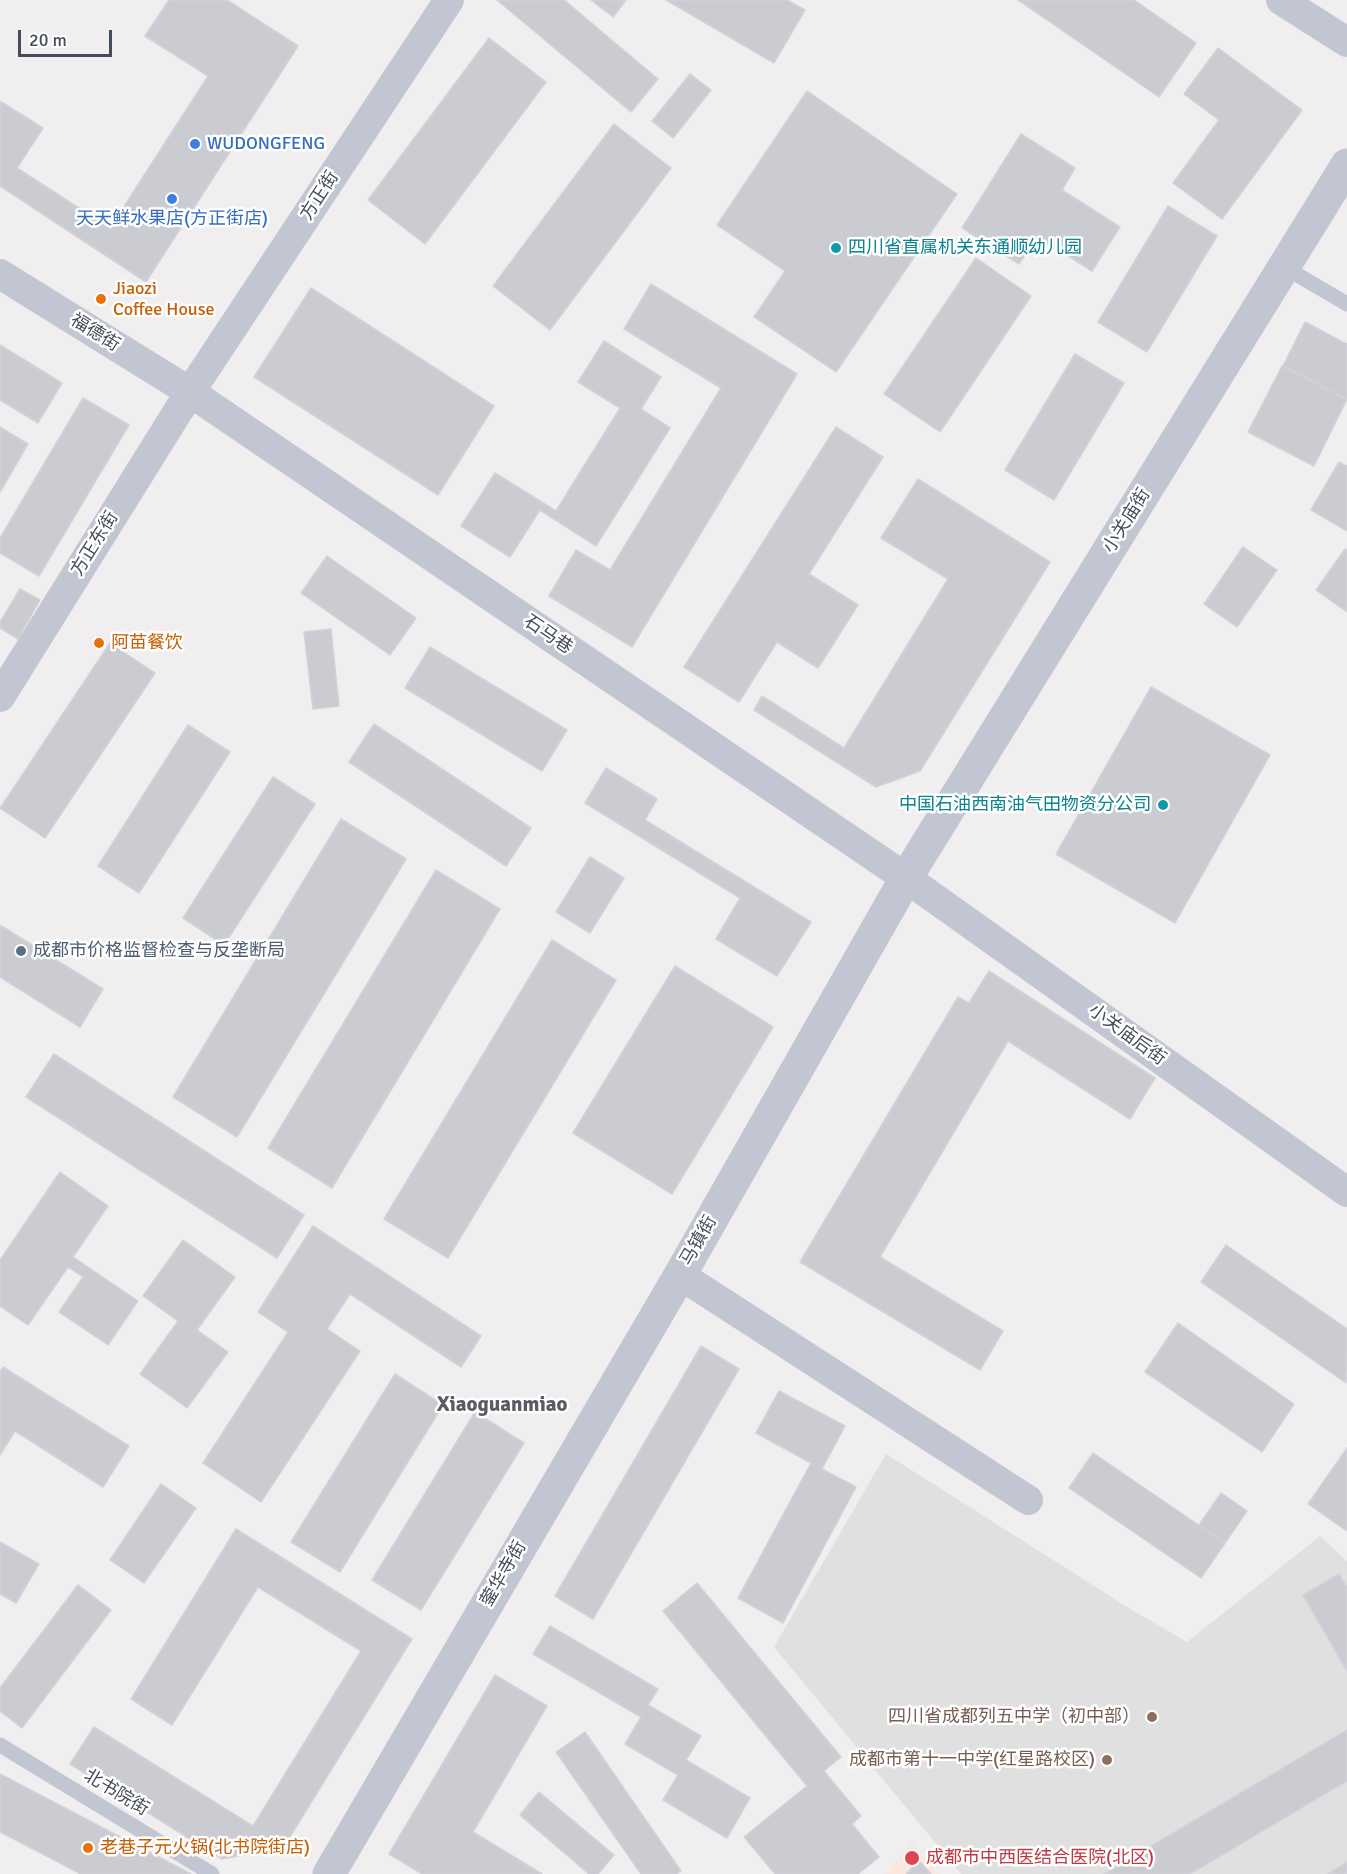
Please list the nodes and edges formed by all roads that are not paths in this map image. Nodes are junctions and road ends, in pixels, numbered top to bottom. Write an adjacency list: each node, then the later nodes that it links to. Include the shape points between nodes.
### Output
1 (449, 0): 8 (street, 方正街)
2 (1281, 0): 3 (street)
3 (1347, 42)
4 (1347, 165): 5 (street, 小关庙街)
5 (1284, 267): 7 (lane); 10 (street, 小关庙街)
6 (0, 274): 8 (street, 福德街)
7 (1347, 304)
8 (190, 392): 9 (street, 方正东街); 10 (street, 石马巷)
9 (0, 697)
10 (906, 878): 11 (street, 小关庙后街); 12 (street, 马镇街)
11 (1347, 1192)
12 (680, 1275): 13 (street, 马镇街); 16 (street, 蓥华寺街)
13 (1028, 1500)
14 (0, 1745): 15 (lane, 北书院街)
15 (212, 1874)
16 (329, 1874)

